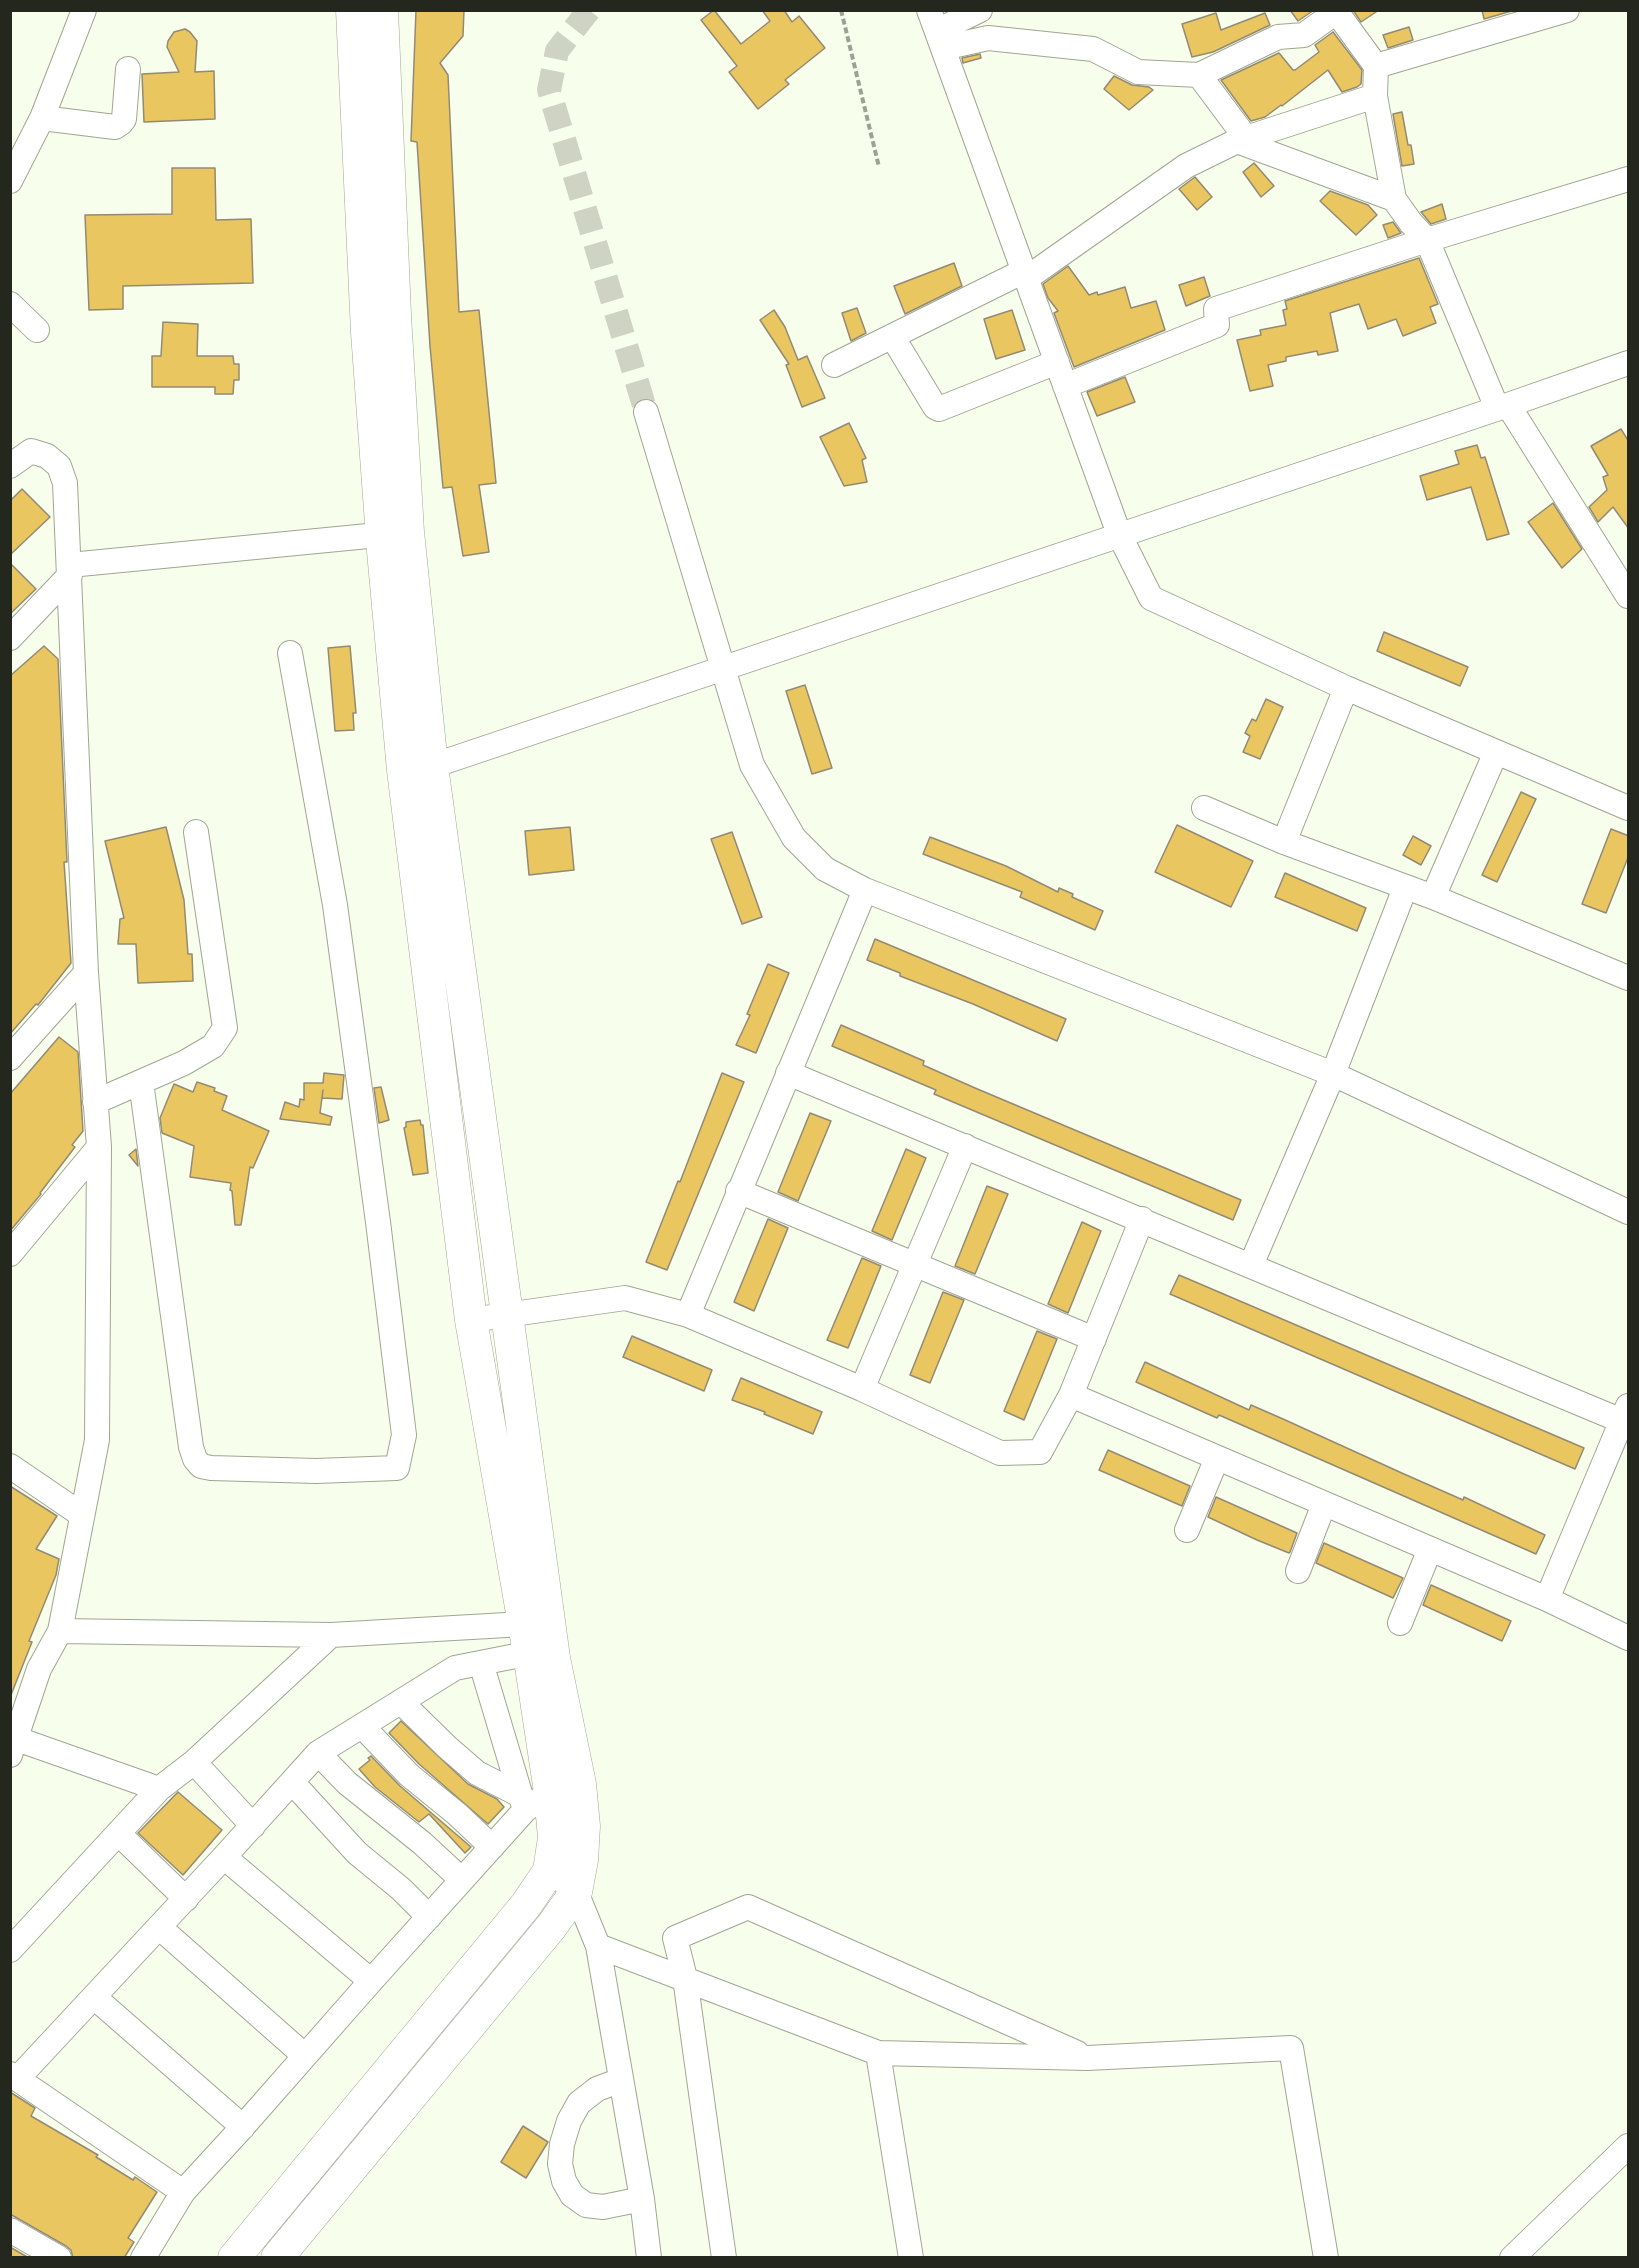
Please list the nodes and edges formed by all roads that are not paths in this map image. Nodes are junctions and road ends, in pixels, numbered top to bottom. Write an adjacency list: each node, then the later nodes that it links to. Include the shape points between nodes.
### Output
1 (84, 10): 12 (street)
2 (352, 10): 29 (main road, via 367,332)
3 (382, 10): 29 (main road, via 394,303)
4 (980, 10): 7 (street)
5 (1567, 10): 8 (street)
6 (1336, 11): 8 (street); 10 (street, via 1304,35 1278,37)
7 (936, 30): 10 (street, via 1093,49 1137,72); 18 (street)
8 (1376, 66): 11 (street)
9 (128, 69): 12 (street, via 124,119 115,127)
10 (1200, 75): 13 (street)
11 (1375, 96): 13 (street); 16 (street)
12 (42, 118): 15 (street)
13 (1241, 140): 16 (street); 18 (street, via 1186,166)
14 (1629, 179): 17 (street)
15 (10, 181)
16 (1394, 199): 17 (street)
17 (1427, 240): 25 (street, via 1215,309 1217,325); 26 (street)
18 (1026, 275): 21 (street); 22 (street)
19 (10, 304): 20 (street)
20 (37, 330)
21 (892, 336): 22 (street, via 939,409); 24 (street)
22 (1057, 362): 25 (street)
23 (1629, 363): 26 (street)
24 (834, 365)
25 (1065, 386): 30 (street)
26 (1503, 407): 30 (street); 32 (street)
27 (646, 412): 35 (street)
28 (10, 466): 31 (street, via 32,451 59,466 65,483)
29 (395, 533): 31 (street); 38 (main road)
30 (1119, 534): 35 (street); 36 (street, via 1150,598)
31 (70, 570): 33 (street); 46 (street)
32 (1629, 596)
33 (10, 638)
34 (290, 652): 51 (street, via 335,904 378,1222 404,1435 397,1468 211,1468 201,1466 195,1459)
35 (724, 668): 38 (street); 44 (street, via 752,765 794,838 825,869)
36 (1346, 688): 37 (street); 42 (street)
37 (1496, 752): 40 (street); 45 (street)
38 (418, 768): 61 (main road); 63 (main road)
39 (1204, 808): 42 (street)
40 (1629, 808)
41 (196, 832): 51 (street, via 225,1028 213,1046 184,1064)
42 (1284, 842): 43 (street)
43 (1405, 888): 45 (street); 50 (street)
44 (865, 890): 49 (street); 50 (street)
45 (1433, 897): 47 (street)
46 (86, 973): 48 (street); 52 (street)
47 (1627, 973)
48 (10, 1058)
49 (788, 1073): 53 (street); 55 (street)
50 (1333, 1074): 56 (street); 60 (street)
51 (141, 1082): 52 (street)
52 (95, 1102): 54 (street)
53 (965, 1146): 57 (street); 59 (street)
54 (99, 1147): 58 (street); 71 (street, via 97,1440)
55 (738, 1191): 59 (street); 62 (street)
56 (1629, 1212)
57 (1142, 1219): 60 (street); 64 (street)
58 (10, 1254)
59 (914, 1264): 64 (street); 65 (street)
60 (1251, 1265): 67 (street)
61 (506, 1314): 62 (street, via 625,1298); 63 (street); 80 (main road)
62 (688, 1315): 65 (street)
63 (471, 1320): 80 (main road)
64 (1094, 1339): 66 (street)
65 (862, 1389): 66 (street, via 1000,1453 1040,1452)
66 (1071, 1395): 68 (street)
67 (1625, 1413): 75 (street)
68 (1217, 1458): 70 (street); 72 (street)
69 (10, 1466): 71 (street)
70 (1324, 1504): 73 (street); 74 (street)
71 (82, 1515): 77 (street)
72 (1187, 1530)
73 (1430, 1549): 75 (street); 76 (street)
74 (1298, 1571)
75 (1547, 1599): 79 (street)
76 (1400, 1623)
77 (60, 1631): 78 (street); 84 (street, via 39,1669)
78 (331, 1635): 80 (street); 86 (street)
79 (1629, 1638)
80 (535, 1642): 81 (street); 88 (main road); 90 (main road)
81 (481, 1663): 82 (street, via 455,1668); 90 (street)
82 (401, 1702): 83 (street); 90 (street, via 477,1773)
83 (362, 1726): 85 (street); 93 (street, via 409,1775)
84 (14, 1747): 89 (street)
85 (318, 1753): 87 (street); 96 (street, via 347,1783)
86 (194, 1762): 89 (street); 91 (street)
87 (292, 1782): 91 (street); 99 (street, via 357,1853)
88 (580, 1784): 90 (street); 97 (main road, via 583,1837)
89 (159, 1789): 92 (street)
90 (531, 1799): 93 (street); 95 (main road, via 554,1838)
91 (253, 1826): 94 (street)
92 (118, 1833): 98 (street); 102 (street)
93 (492, 1846): 96 (street)
94 (225, 1857): 98 (street); 104 (street)
95 (549, 1871): 97 (street); 118 (main road, via 526,1905)
96 (462, 1880): 99 (street)
97 (576, 1892): 101 (street); 119 (main road)
98 (186, 1899): 100 (street)
99 (429, 1917): 104 (street)
100 (159, 1927): 105 (street); 107 (street)
101 (598, 1946): 103 (street); 110 (street)
102 (10, 1950)
103 (685, 1978): 106 (street); 108 (street, via 675,1938 748,1907); 121 (street)
104 (370, 1981): 107 (street)
105 (94, 1997): 109 (street); 111 (street)
106 (878, 2053): 108 (street); 122 (street)
107 (305, 2056): 111 (street)
108 (1087, 2058): 123 (street, via 1291,2048)
109 (14, 2076): 113 (street)
110 (621, 2080): 114 (street); 114 (street, via 597,2089 579,2103 565,2132 560,2164 572,2195 586,2205 603,2207)
111 (243, 2127): 113 (street)
112 (1629, 2146): 124 (street)
113 (183, 2192): 117 (street)
114 (642, 2199): 120 (street)
115 (10, 2229): 116 (street)
116 (59, 2258)
117 (143, 2258)
118 (234, 2258)
119 (277, 2258)
120 (650, 2258)
121 (724, 2258)
122 (911, 2258)
123 (1326, 2258)
124 (1512, 2258)

